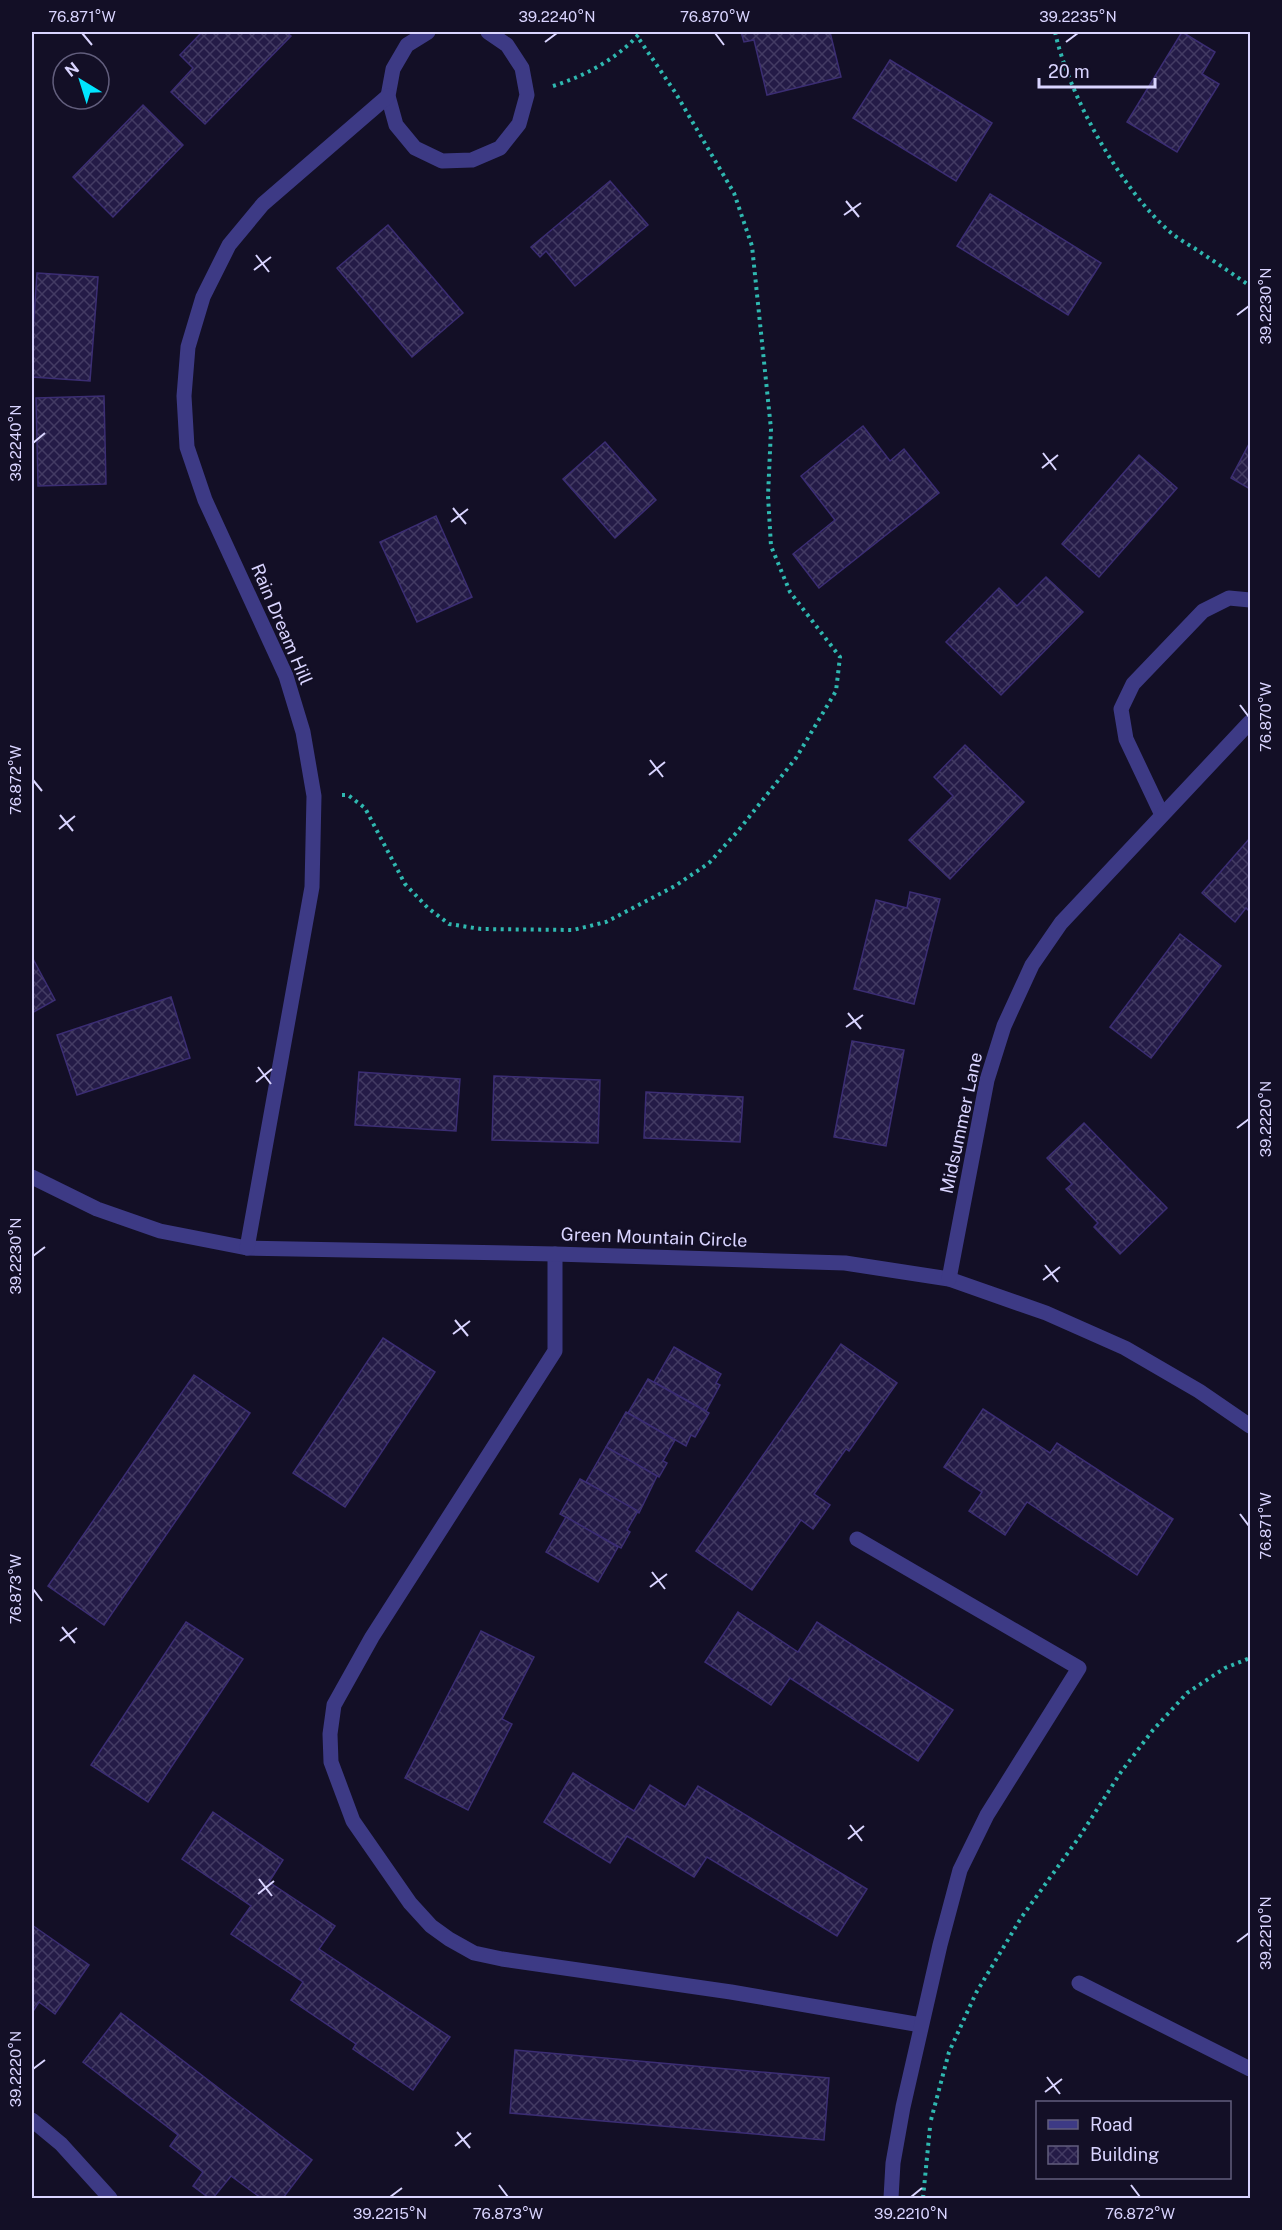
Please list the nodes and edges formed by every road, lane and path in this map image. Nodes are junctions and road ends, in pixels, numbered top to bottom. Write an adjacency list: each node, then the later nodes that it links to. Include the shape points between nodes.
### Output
1 (428, 32): 7 (street, via 408,45 393,69)
2 (488, 32): 6 (street, via 507,45 522,68)
3 (640, 32): 5 (path)
4 (1055, 32): 8 (path, via 1077,99 1110,158 1138,196 1170,232)
5 (637, 36): 6 (path, via 612,59 572,80); 11 (path, via 734,193 752,246 771,429 771,546 790,592 840,657 836,691 796,758 709,863 675,886 606,922 573,930 481,929 449,924 405,884 365,808 348,795)
6 (527, 95): 7 (street, via 519,124 500,148 472,160 442,161 415,148 396,125)
7 (388, 96): 11 (street, Rain Dream Hill, via 263,204 229,245 203,297 188,347 184,396 187,447 205,500 286,676 303,732)
8 (1251, 286)
9 (1251, 600): 12 (street, via 1229,598 1203,611 1132,684 1121,709 1126,739)
10 (1251, 722): 12 (street, Midsummer Lane)
11 (314, 796): 14 (street, Rain Dream Hill, via 312,887)
12 (1161, 815): 16 (street, Midsummer Lane, via 1061,922 1032,964 1004,1026 987,1080)
13 (32, 1177): 14 (street, Green Mountain Circle, via 97,1209 160,1231)
14 (247, 1248): 15 (street, Green Mountain Circle)
15 (555, 1254): 16 (street, Green Mountain Circle, via 844,1263); 21 (street, via 555,1351 372,1637 334,1705 331,1762 353,1821 410,1903 431,1926 474,1953)
16 (949, 1279): 17 (street, Green Mountain Circle, via 1046,1313 1125,1348)
17 (1251, 1426)
18 (857, 1539): 21 (street, via 1079,1668 987,1815 960,1870)
19 (1251, 1658): 26 (path, via 1225,1668 1187,1693 1153,1730 1021,1918 976,1993 949,2052 931,2122)
20 (1079, 1983): 22 (street)
21 (921, 2025): 25 (street, via 893,2163)
22 (1251, 2069)
23 (32, 2120): 24 (street, via 61,2144)
24 (111, 2199)
25 (891, 2199)
26 (923, 2199)

